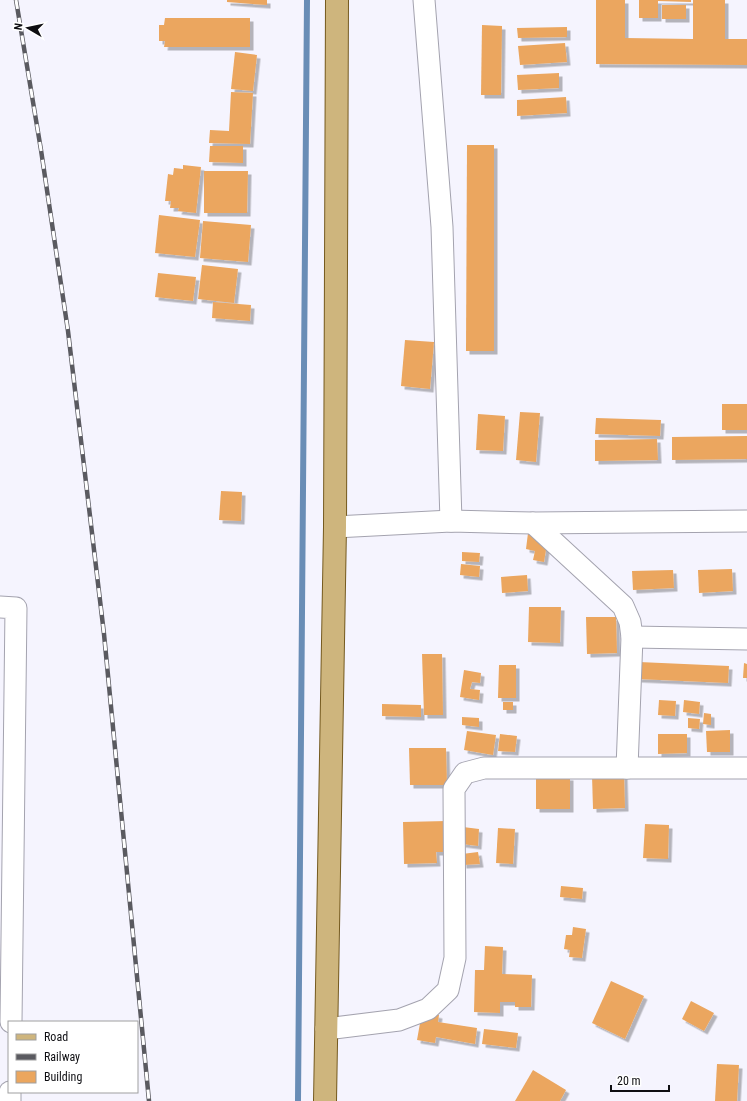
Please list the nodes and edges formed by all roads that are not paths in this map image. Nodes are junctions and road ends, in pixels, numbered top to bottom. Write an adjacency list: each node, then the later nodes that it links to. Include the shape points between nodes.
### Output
1 (337, 0): 6 (main road)
2 (424, 0): 3 (street, via 442,227)
3 (452, 521): 5 (street); 6 (street)
4 (747, 521): 5 (street)
5 (533, 522): 8 (street, via 623,606 630,622)
6 (335, 527): 14 (main road)
7 (0, 607): 12 (street, via 16,608)
8 (632, 637): 9 (street); 10 (street)
9 (747, 639)
10 (627, 768): 11 (street); 14 (street, via 484,768 466,773 454,788 455,958 448,990 428,1009 399,1020)
11 (747, 768)
12 (6, 912): 13 (street)
13 (11, 1021)
14 (326, 1029): 15 (main road)
15 (325, 1101)

